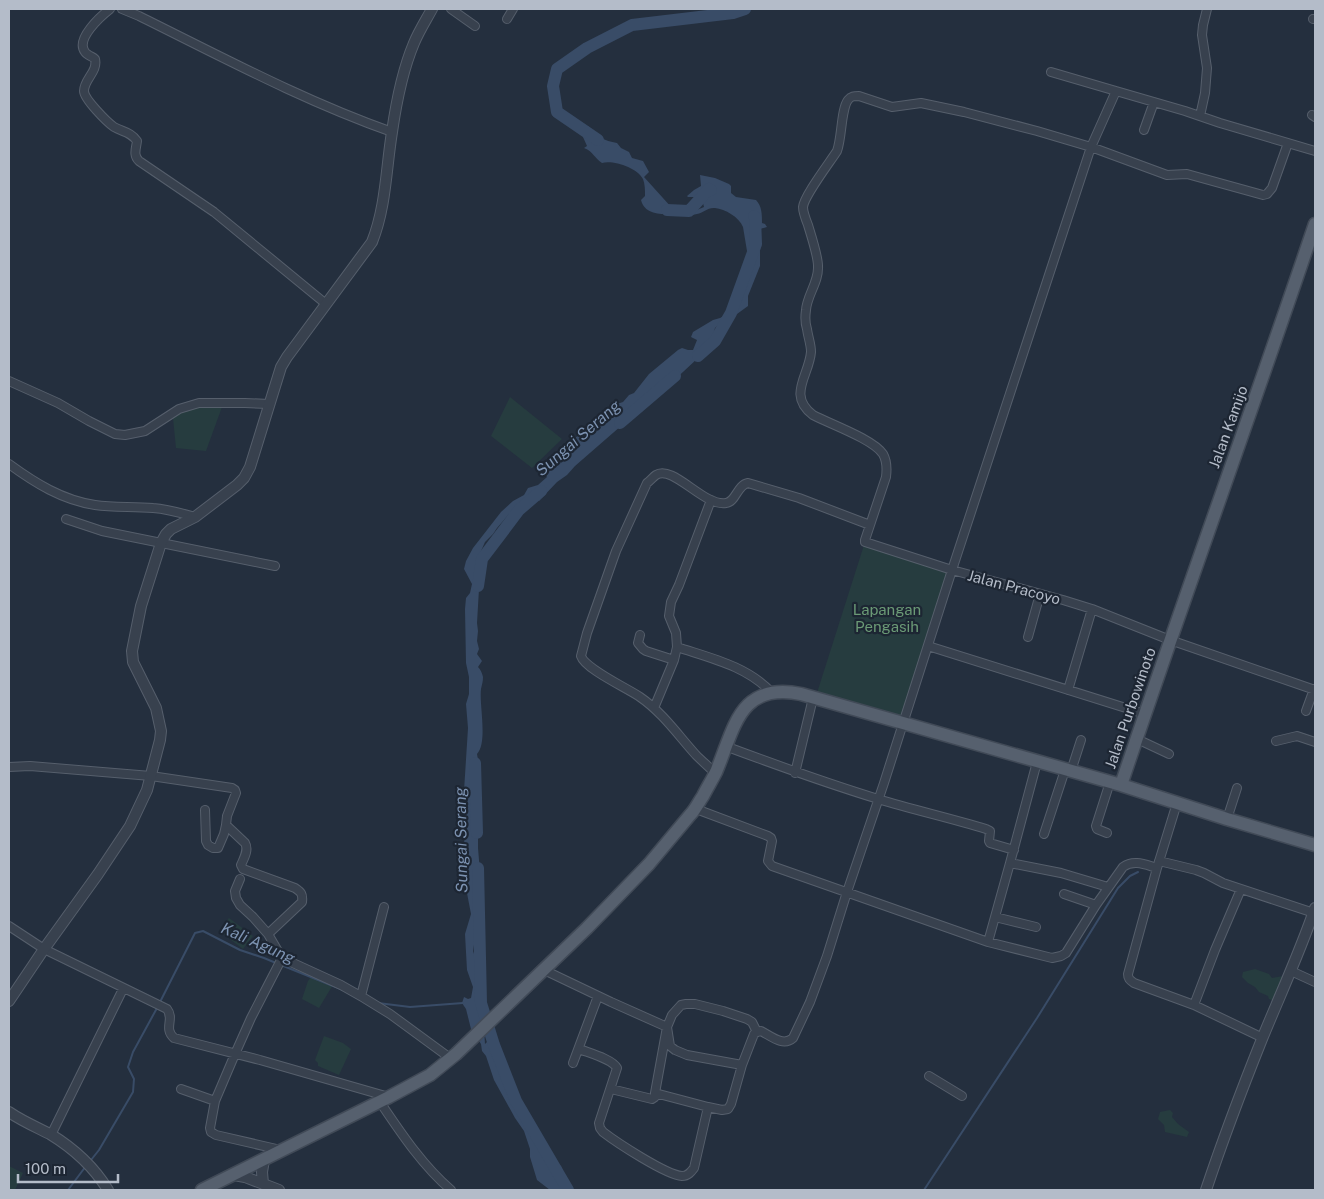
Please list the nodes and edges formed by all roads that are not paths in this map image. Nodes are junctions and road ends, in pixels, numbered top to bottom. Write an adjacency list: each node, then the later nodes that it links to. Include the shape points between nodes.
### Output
1 (110, 9): 19 (street, via 85,35 83,47 96,59 96,64 85,86 84,96 114,127 136,138 135,157 139,161 214,212)
2 (122, 9): 14 (street, via 274,83)
3 (432, 9): 14 (street, via 406,65)
4 (451, 9): 8 (street)
5 (513, 9): 7 (street)
6 (1207, 9): 12 (street, via 1202,35 1207,68)
7 (507, 20)
8 (475, 26)
9 (1051, 72): 10 (street)
10 (1116, 91): 11 (street); 16 (street)
11 (1154, 102): 12 (street); 13 (street)
12 (1200, 116): 15 (street)
13 (1144, 130)
14 (392, 132): 19 (street, via 379,226 372,242)
15 (1288, 142): 16 (street, via 1267,194 1188,174 1167,175); 17 (street)
16 (1091, 147): 26 (street, via 921,103 892,107 859,96 847,101 840,144 803,206 818,266 806,308 811,350 800,389 806,409 813,415 863,439 884,456 886,477); 29 (street)
17 (1315, 151)
18 (1315, 224): 34 (main road, Jalan Kamijo)
19 (326, 304): 21 (street, via 281,367)
20 (9, 381): 21 (street, via 115,434 125,435 145,431 179,409 200,404)
21 (269, 404): 24 (street, via 244,478)
22 (9, 464): 24 (street, via 34,482 76,501 173,510)
23 (711, 500): 26 (street, via 727,503 743,484 748,483); 36 (street, via 669,607); 42 (street, via 665,473 655,475 647,483 616,551 582,646 584,662)
24 (195, 516): 27 (street, via 171,529)
25 (66, 519): 27 (street, via 102,531)
26 (870, 524): 29 (street, via 865,542)
27 (161, 543): 28 (street); 57 (street, via 141,606 132,652 132,662 156,708 160,725 160,740)
28 (275, 566)
29 (952, 570): 30 (street, Jalan Pracoyo); 35 (street, Jalan Pracoyo)
30 (1040, 594): 31 (street, Jalan Pracoyo); 33 (street)
31 (1092, 609): 34 (street, Jalan Pracoyo); 39 (street)
32 (640, 635): 37 (street, via 638,643 642,649)
33 (1028, 636)
34 (1170, 640): 38 (street, Jalan Pracoyo); 44 (main road, Jalan Purbowinoto)
35 (928, 646): 39 (street); 45 (street, Jalan Pracoyo)
36 (677, 647): 37 (street); 40 (street, via 749,673)
37 (674, 660): 42 (street)
38 (1314, 689): 43 (street)
39 (1068, 690): 44 (street)
40 (771, 692): 41 (main road); 50 (main road, via 755,698 743,709)
41 (814, 698): 45 (main road); 56 (street)
42 (654, 708): 55 (street)
43 (1306, 711)
44 (1145, 714): 46 (main road, Jalan Purbowinoto)
45 (902, 723): 52 (main road); 60 (street, Jalan Pracoyo)
46 (1137, 739): 51 (street); 58 (main road, Jalan Purbowinoto)
47 (1081, 740): 54 (street)
48 (1276, 741): 49 (street, via 1297,736)
49 (1315, 742)
50 (726, 746): 55 (main road); 56 (street)
51 (1169, 754)
52 (1037, 762): 54 (main road); 69 (street)
53 (9, 767): 57 (street)
54 (1068, 770): 58 (main road); 67 (street)
55 (715, 773): 62 (main road)
56 (795, 773): 60 (street)
57 (151, 776): 65 (street, via 232,788 236,793); 85 (street, via 130,826)
58 (1116, 784): 61 (main road); 66 (street, via 1096,826)
59 (1237, 788): 64 (street)
60 (878, 799): 69 (street, via 986,828 990,831 990,843); 75 (street, Jalan Pracoyo)
61 (1177, 803): 64 (main road); 71 (street)
62 (696, 809): 75 (street, via 768,836 772,841 768,861 772,866); 87 (main road, via 649,864)
63 (205, 810): 65 (street, via 208,845 218,848)
64 (1227, 819): 68 (main road)
65 (226, 825): 83 (street, via 247,846 243,869 295,888 302,896 302,902)
66 (1107, 833)
67 (1044, 834)
68 (1315, 845)
69 (1014, 850): 70 (street)
70 (1010, 862): 73 (street); 80 (street)
71 (1158, 864): 73 (street, via 1128,864); 74 (street, via 1204,873 1223,884); 94 (street, via 1128,977 1134,983)
72 (240, 878): 83 (street, via 236,898)
73 (1108, 887): 77 (street)
74 (1241, 889): 79 (street); 94 (street)
75 (847, 892): 84 (street); 96 (street, Jalan Pracoyo, via 810,1002 793,1038 783,1042)
76 (1064, 894): 77 (street)
77 (1096, 905): 84 (street, via 1061,956 1052,958)
78 (384, 907): 92 (street)
79 (1314, 910): 88 (street)
80 (995, 917): 82 (street); 84 (street)
81 (9, 926): 85 (street)
82 (1036, 928)
83 (268, 934): 86 (street)
84 (988, 942)
85 (44, 949): 90 (street); 93 (street)
86 (282, 959): 92 (street); 99 (street, via 250,1018)
87 (544, 970): 91 (street); 100 (main road)
88 (1291, 971): 89 (street); 97 (street)
89 (1315, 982)
90 (123, 989): 99 (street, via 170,1013 168,1029 174,1038); 112 (street)
91 (598, 996): 95 (street); 98 (street)
92 (363, 997): 100 (street)
93 (9, 1001)
94 (1194, 1005): 97 (street)
95 (667, 1027): 96 (street, via 678,1008 690,1004 747,1019); 102 (street, via 670,1046 674,1050); 106 (street)
96 (757, 1032): 102 (street)
97 (1263, 1038): 121 (street)
98 (579, 1049): 101 (street); 105 (street, via 616,1065)
99 (235, 1054): 108 (street); 109 (street)
100 (453, 1056): 108 (main road, via 430,1075)
101 (573, 1063)
102 (742, 1065): 110 (street, via 728,1109)
103 (930, 1076): 107 (street)
104 (180, 1089): 109 (street)
105 (611, 1089): 106 (street, via 652,1099); 110 (street, via 600,1128 672,1174 684,1176 694,1168)
106 (655, 1093): 110 (street)
107 (962, 1096)
108 (384, 1100): 113 (main road); 120 (street, via 408,1142)
109 (215, 1101): 113 (street, via 211,1132)
110 (708, 1107)
111 (9, 1112): 112 (street)
112 (51, 1135): 117 (street, via 88,1164)
113 (281, 1150): 114 (main road)
114 (264, 1160): 115 (main road); 116 (street)
115 (234, 1175): 116 (street); 118 (main road)
116 (263, 1184): 119 (street)
117 (108, 1190)
118 (202, 1190)
119 (279, 1190)
120 (451, 1190)
121 (1206, 1190)

